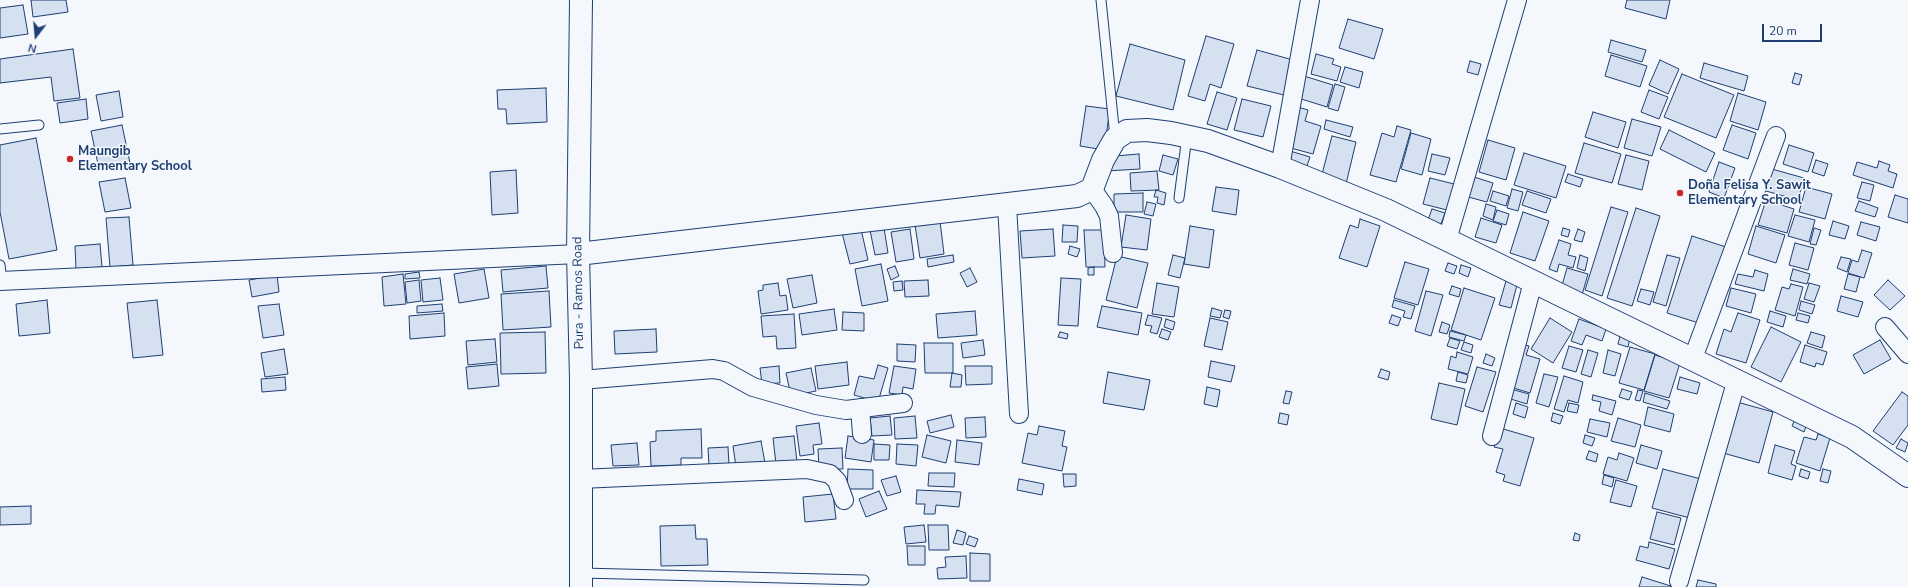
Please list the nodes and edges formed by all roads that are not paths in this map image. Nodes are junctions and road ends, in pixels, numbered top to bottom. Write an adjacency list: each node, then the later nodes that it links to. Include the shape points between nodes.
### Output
1 (581, 0): 16 (street, Pura - Ramos Road)
2 (1101, 0): 9 (lane)
3 (1310, 0): 10 (street)
4 (1517, 0): 14 (street)
5 (40, 125): 6 (lane)
6 (0, 129)
7 (1187, 136): 9 (street, via 1147,130 1127,131); 10 (street); 12 (lane)
8 (1776, 136): 21 (street)
9 (1115, 139): 11 (street, via 1103,160)
10 (1280, 166): 14 (street, via 1386,210)
11 (1092, 189): 13 (street, via 1077,196); 15 (street, via 1109,216)
12 (1179, 198)
13 (1007, 204): 16 (street); 26 (street)
14 (1447, 240): 18 (street)
15 (1113, 253)
16 (578, 254): 17 (street); 23 (street, Pura - Ramos Road)
17 (1, 275)
18 (1534, 282): 21 (street); 28 (street)
19 (1885, 326): 20 (street)
20 (1908, 354)
21 (1693, 358): 22 (street)
22 (1737, 379): 29 (street, via 1852,437); 34 (street)
23 (581, 380): 25 (street, via 713,369 724,371 752,387 816,406 846,410); 30 (street, Pura - Ramos Road)
24 (904, 403): 25 (street)
25 (860, 408): 27 (street)
26 (1019, 414)
27 (862, 434)
28 (1492, 436)
29 (1907, 471)
30 (580, 479): 31 (street, via 807,469 830,474 837,481); 32 (street, Pura - Ramos Road)
31 (844, 500)
32 (581, 580): 33 (lane)
33 (864, 580)
34 (1679, 581)

